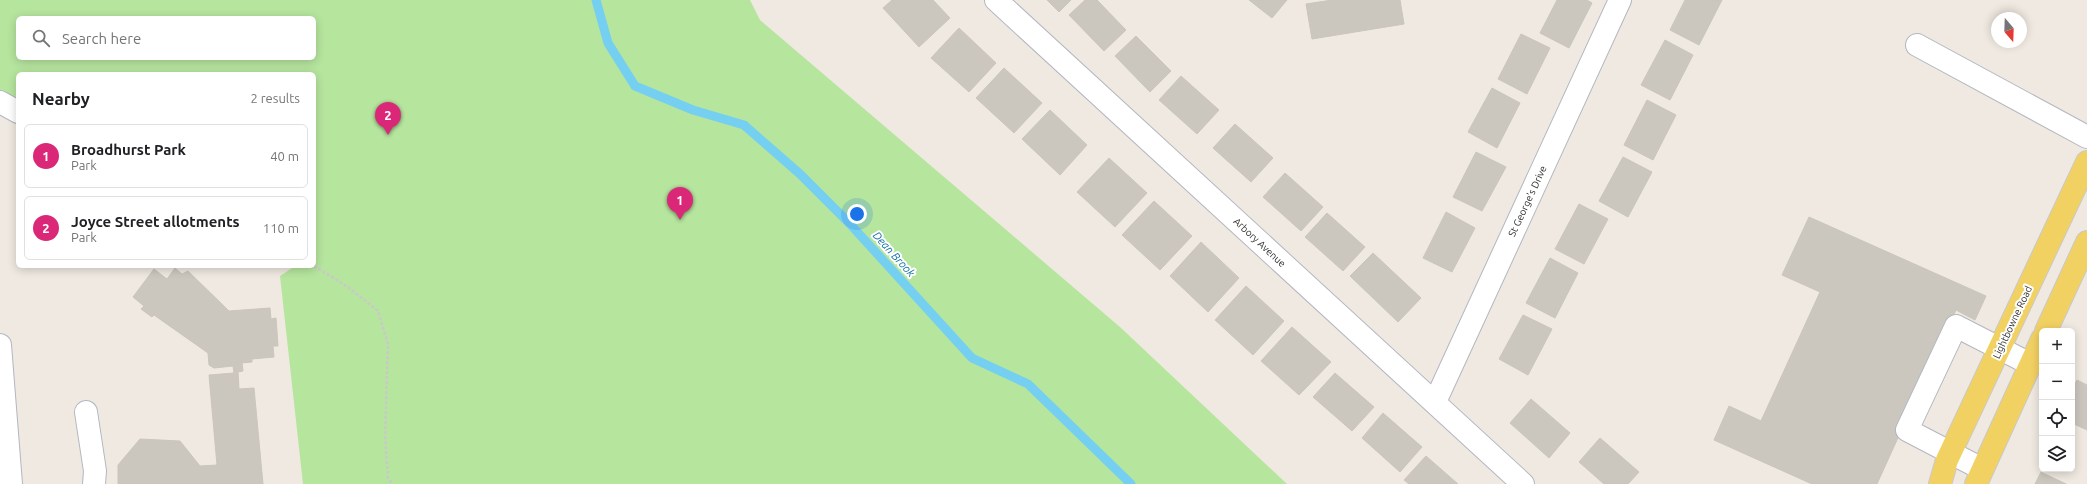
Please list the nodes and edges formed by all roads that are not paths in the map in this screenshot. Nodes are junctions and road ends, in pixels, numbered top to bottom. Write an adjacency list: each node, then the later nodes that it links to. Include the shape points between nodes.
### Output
1 (996, 0): 14 (street, Arbory Avenue)
2 (1620, 0): 14 (street, St George's Drive)
3 (1917, 45): 6 (street)
4 (0, 102): 5 (street)
5 (16, 111)
6 (2087, 137)
7 (2087, 162): 12 (main road, Lightbowne Road)
8 (2087, 242): 9 (main road)
9 (2047, 328)
10 (0, 345): 16 (street)
11 (2039, 345): 13 (main road)
12 (1999, 348): 13 (street); 17 (main road, Lightbowne Road); 17 (street, via 1956,326 1907,430)
13 (2030, 364): 18 (main road)
14 (1435, 402): 21 (street, Arbory Avenue)
15 (86, 412): 20 (street, via 95,472)
16 (3, 437): 19 (street)
17 (1951, 453): 18 (street); 22 (main road, Lightbowne Road)
18 (1979, 476)
19 (11, 484)
20 (94, 484)
21 (1523, 484)
22 (1940, 484)

